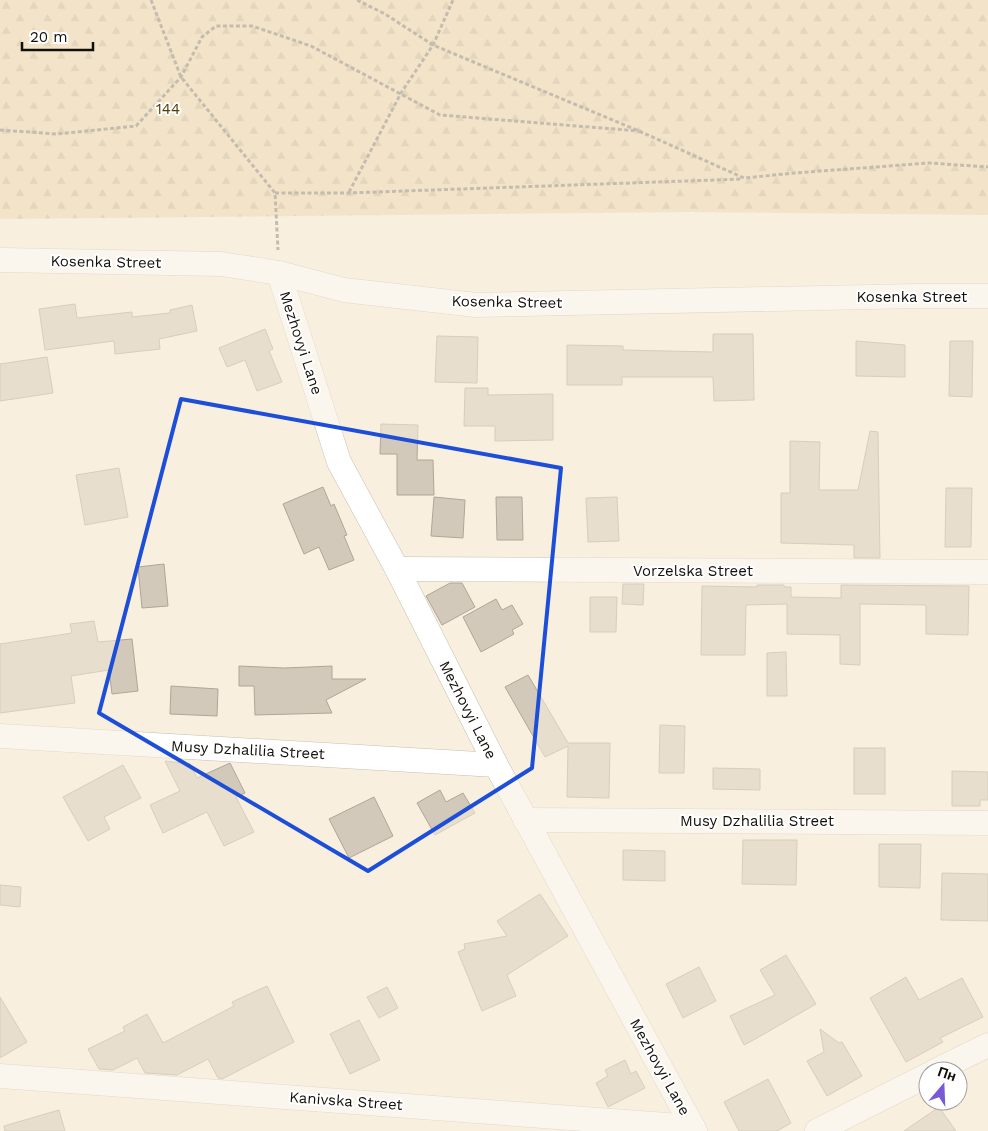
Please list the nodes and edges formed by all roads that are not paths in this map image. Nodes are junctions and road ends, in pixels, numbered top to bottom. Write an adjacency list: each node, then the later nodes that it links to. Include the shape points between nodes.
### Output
1 (0, 260): 2 (street, Kosenka Street, via 221,264)
2 (279, 273): 3 (street, Kosenka Street, via 344,290 476,305); 4 (street, Mezhovyi Lane, via 339,462)
3 (988, 296)
4 (397, 569): 5 (street, Vorzelska Street); 7 (street, Mezhovyi Lane)
5 (988, 572)
6 (0, 736): 7 (street, Musy Dzhalilia Street)
7 (496, 765): 8 (street, Mezhovyi Lane)
8 (525, 820): 9 (street, Musy Dzhalilia Street); 15 (street, Mezhovyi Lane)
9 (988, 823)
10 (988, 1045): 11 (street)
11 (955, 1061)
12 (0, 1076): 15 (street, Kanivska Street)
13 (918, 1080): 14 (street)
14 (851, 1123): 16 (street)
15 (694, 1129)
16 (817, 1131)

